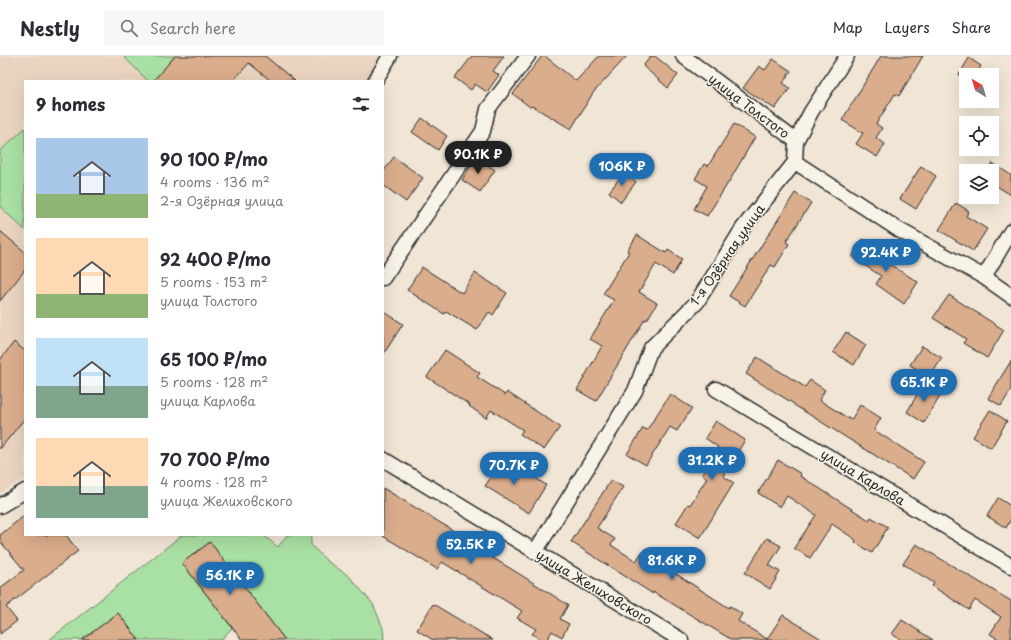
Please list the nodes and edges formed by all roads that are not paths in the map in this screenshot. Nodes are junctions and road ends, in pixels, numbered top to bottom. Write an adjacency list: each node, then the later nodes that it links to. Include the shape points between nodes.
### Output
1 (390, 56): 5 (street)
2 (528, 56): 9 (street, via 488,109 483,131)
3 (683, 56): 6 (street, улица Толстого)
4 (847, 56): 6 (street, via 811,112)
5 (376, 80)
6 (796, 141): 7 (street)
7 (795, 162): 10 (street, via 899,230); 16 (street, 1-я Озёрная улица, via 743,228 697,302 652,348 635,391)
8 (1011, 231): 10 (street)
9 (384, 276)
10 (984, 277): 11 (street)
11 (1011, 296)
12 (716, 389): 17 (street, улица Карлова)
13 (384, 460): 16 (street, улица Желиховского)
14 (24, 492): 15 (street)
15 (0, 506)
16 (535, 552): 18 (street, улица Желиховского)
17 (1011, 566)
18 (681, 640)

